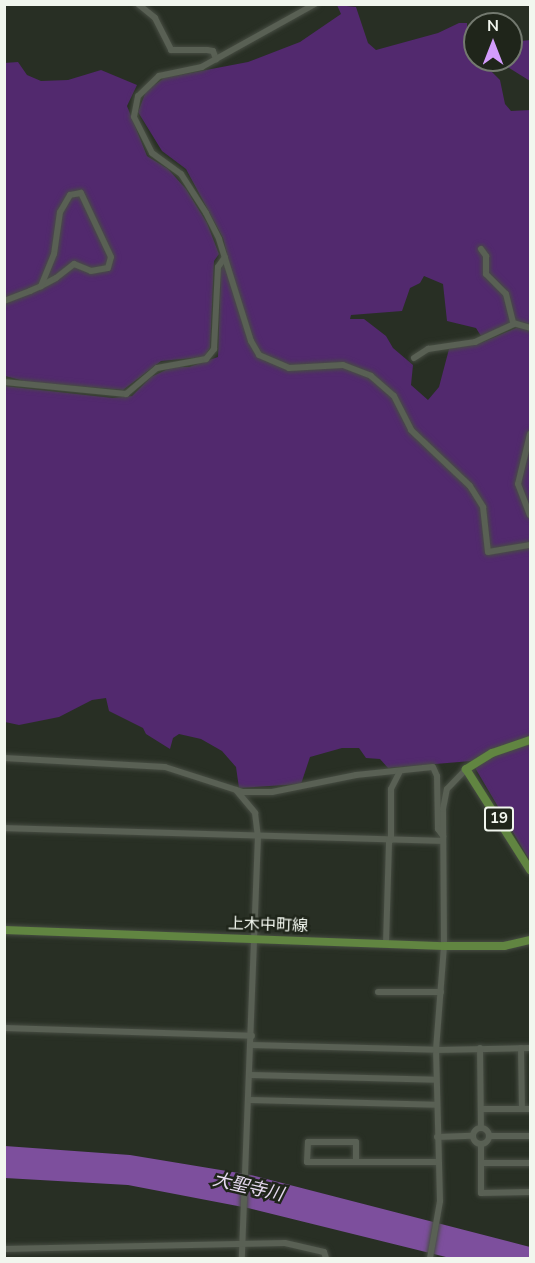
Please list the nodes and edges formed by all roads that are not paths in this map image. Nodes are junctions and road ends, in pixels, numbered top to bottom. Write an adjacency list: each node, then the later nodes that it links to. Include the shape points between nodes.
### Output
1 (138, 4): 3 (street, via 155,18 171,50 213,51)
2 (315, 4): 3 (street)
3 (216, 58): 5 (street, via 193,70 159,76 141,91 133,108 149,150 188,182)
4 (481, 249): 8 (street, via 486,256 486,274 494,286 504,291)
5 (225, 257): 11 (street, via 218,267 214,349 206,359 158,368 126,394); 14 (street, via 259,355 289,368 343,365 371,376 394,396 411,430 470,486 483,507 488,552)
6 (41, 286): 6 (street, via 74,264 91,271 105,270 110,265 111,257 81,193 70,195 60,212 54,254); 7 (street)
7 (4, 301)
8 (514, 324): 9 (street); 10 (street, via 475,342 428,349)
9 (531, 328)
10 (414, 358)
11 (4, 382)
12 (531, 434): 13 (street, via 518,484)
13 (531, 515)
14 (531, 545)
15 (531, 740): 17 (main road, via 492,753)
16 (4, 758): 19 (street, via 165,767)
17 (466, 769): 22 (street, via 445,794); 24 (main road, 19)
18 (400, 771): 19 (street, via 356,775 272,792); 22 (street, via 436,769 438,830); 23 (street, via 391,789)
19 (236, 790): 21 (street, via 255,813)
20 (4, 828): 21 (street)
21 (258, 836): 23 (street); 26 (street)
22 (443, 839): 23 (street); 29 (street)
23 (390, 840): 28 (street)
24 (531, 870)
25 (4, 930): 26 (main road, 上木中町線)
26 (255, 938): 28 (main road, 上木中町線); 33 (street)
27 (531, 940): 29 (main road, 上木中町線, via 504,946)
28 (386, 944): 29 (main road, 上木中町線)
29 (444, 946): 31 (street)
30 (378, 992): 31 (street)
31 (441, 992): 38 (street)
32 (4, 1028): 33 (street)
33 (252, 1036): 34 (street)
34 (251, 1045): 38 (street); 39 (street)
35 (480, 1048): 36 (street); 38 (street); 43 (street)
36 (521, 1048): 37 (street); 44 (street)
37 (531, 1048)
38 (436, 1050): 40 (street)
39 (251, 1075): 40 (street); 41 (street)
40 (436, 1080): 42 (street)
41 (250, 1100): 42 (street); 57 (street)
42 (436, 1105): 50 (street)
43 (482, 1109): 44 (street); 46 (street)
44 (522, 1109): 45 (street)
45 (531, 1109)
46 (481, 1128): 47 (street); 48 (street)
47 (472, 1136): 50 (street); 51 (street)
48 (490, 1136): 49 (street); 51 (street)
49 (531, 1136)
50 (437, 1137): 53 (street)
51 (481, 1145): 54 (street)
52 (356, 1162): 52 (street, via 307,1162 308,1142 356,1142); 53 (street)
53 (438, 1162): 61 (street, via 439,1209)
54 (480, 1163): 55 (street); 56 (street, via 481,1193)
55 (531, 1163)
56 (531, 1192)
57 (242, 1245): 58 (street); 59 (street); 60 (street, via 288,1244 324,1252)
58 (4, 1249)
59 (242, 1258)
60 (326, 1258)
61 (430, 1258)

